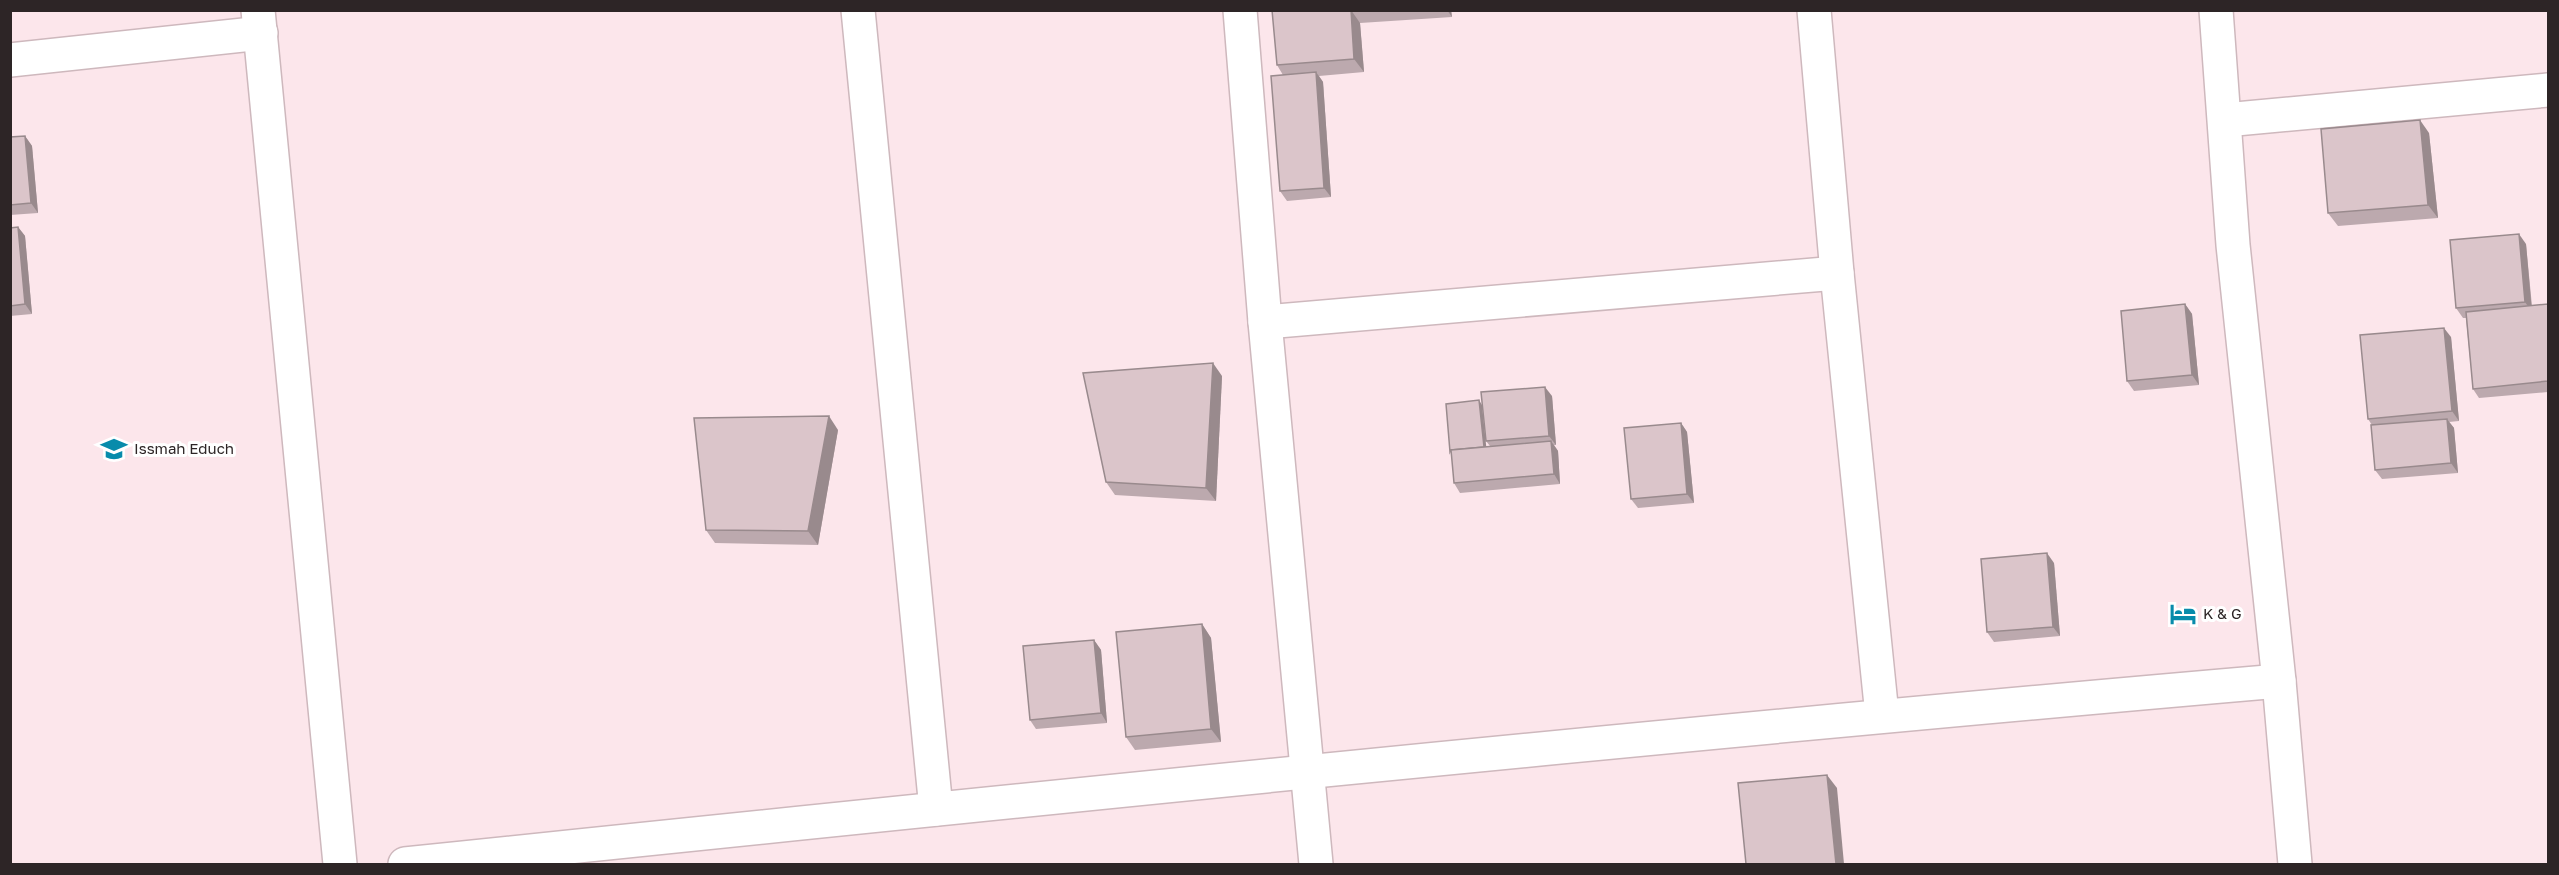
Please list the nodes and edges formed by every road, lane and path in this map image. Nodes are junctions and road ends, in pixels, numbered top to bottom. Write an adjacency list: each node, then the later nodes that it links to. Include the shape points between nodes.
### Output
1 (858, 10): 14 (street)
2 (1240, 10): 10 (street)
3 (1814, 10): 9 (street)
4 (2216, 10): 8 (street)
5 (260, 22): 6 (street); 15 (street)
6 (10, 60)
7 (2548, 90): 8 (street)
8 (2225, 120): 11 (street, via 2233,245)
9 (1838, 273): 10 (street); 12 (street)
10 (1265, 322): 13 (street)
11 (2279, 681): 12 (street); 18 (street)
12 (1882, 715): 13 (street)
13 (1307, 772): 14 (street); 17 (street)
14 (936, 809): 16 (street)
15 (340, 864)
16 (405, 864)
17 (1316, 864)
18 (2295, 864)

